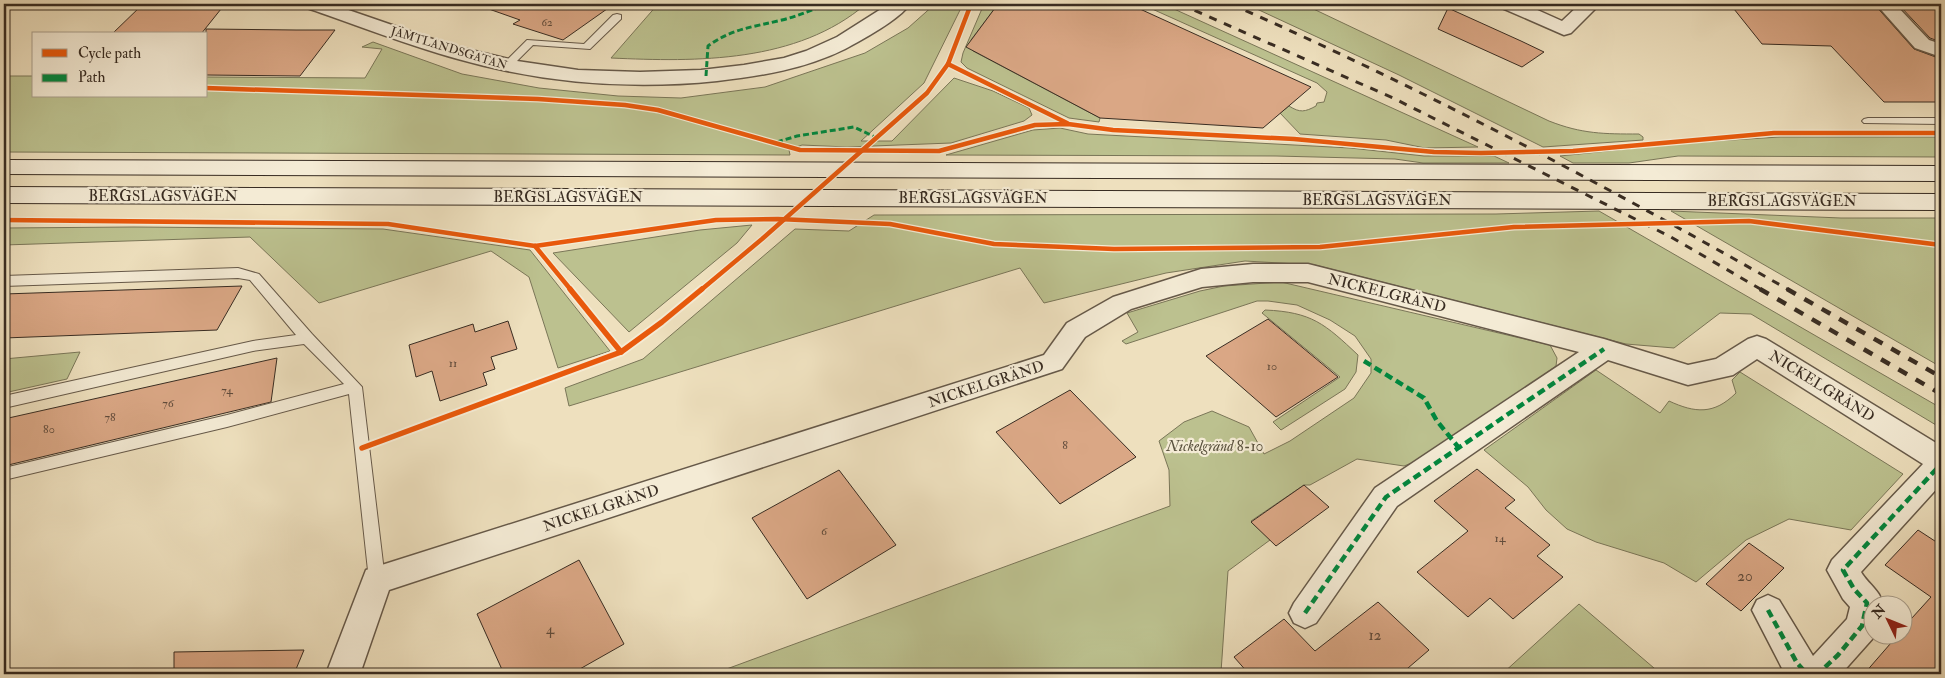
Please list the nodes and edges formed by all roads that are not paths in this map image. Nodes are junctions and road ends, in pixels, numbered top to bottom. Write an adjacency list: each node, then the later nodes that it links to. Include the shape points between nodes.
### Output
1 (314, 4): 8 (street, JÄMTLANDSGATAN, via 394,32)
2 (901, 4): 8 (street, JÄMTLANDSGATAN, via 869,29 823,52 771,68 641,79 576,76)
3 (1509, 4): 4 (street, via 1564,29)
4 (1591, 4)
5 (1885, 4): 7 (street, via 1922,44)
6 (617, 17): 8 (lane, via 586,47 532,42)
7 (1941, 51)
8 (507, 65)
9 (1868, 121): 10 (lane)
10 (1941, 121)
11 (4, 167): 12 (main road, BERGSLAGSVÄGEN)
12 (1941, 174)
13 (4, 195): 14 (main road, BERGSLAGSVÄGEN)
14 (1941, 202)
15 (4, 281): 16 (lane, via 238,273 254,277)
16 (307, 338): 18 (lane); 19 (lane, via 253,346)
17 (1604, 349): 20 (street, NICKELGRÄND, via 1688,376 1722,368 1757,346); 23 (street, NICKELGRÄND, via 1308,273 1253,273 1202,278 1122,303 1092,319 1076,330 1054,362); 25 (street, via 1386,497)
18 (355, 387): 22 (lane); 23 (lane)
19 (4, 402)
20 (1941, 460)
21 (1941, 464): 28 (street, via 1843,570 1867,603 1862,626 1838,655)
22 (4, 474)
23 (376, 580): 26 (street)
24 (1768, 610): 27 (street)
25 (1305, 613)
26 (343, 674)
27 (1806, 674)
28 (1815, 674)

